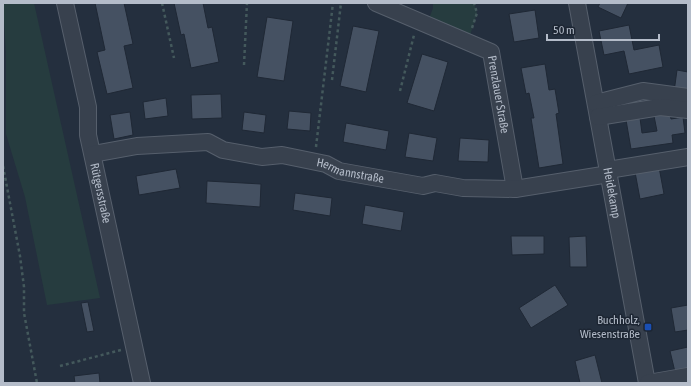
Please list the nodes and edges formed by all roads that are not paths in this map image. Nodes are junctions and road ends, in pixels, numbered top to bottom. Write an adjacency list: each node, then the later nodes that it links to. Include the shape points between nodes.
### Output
1 (65, 3): 7 (street, Rütgersstraße, via 88,107 88,135)
2 (376, 3): 10 (street, Prenzlauer Straße, via 492,52)
3 (577, 3): 5 (street, Heidekamp)
4 (688, 97): 5 (street, via 643,91)
5 (597, 110): 6 (street, via 660,107); 9 (street, Heidekamp)
6 (688, 110)
7 (93, 154): 10 (street, Hermannstraße, via 137,146 208,142 223,150 262,157 282,155 326,164 339,171 423,186 435,184 463,188); 12 (street, Rütgersstraße)
8 (688, 157): 9 (street, Hermannstraße)
9 (609, 172): 10 (street, Hermannstraße); 13 (street, Heidekamp)
10 (515, 189)
11 (688, 376): 13 (street)
12 (142, 383)
13 (648, 383)

